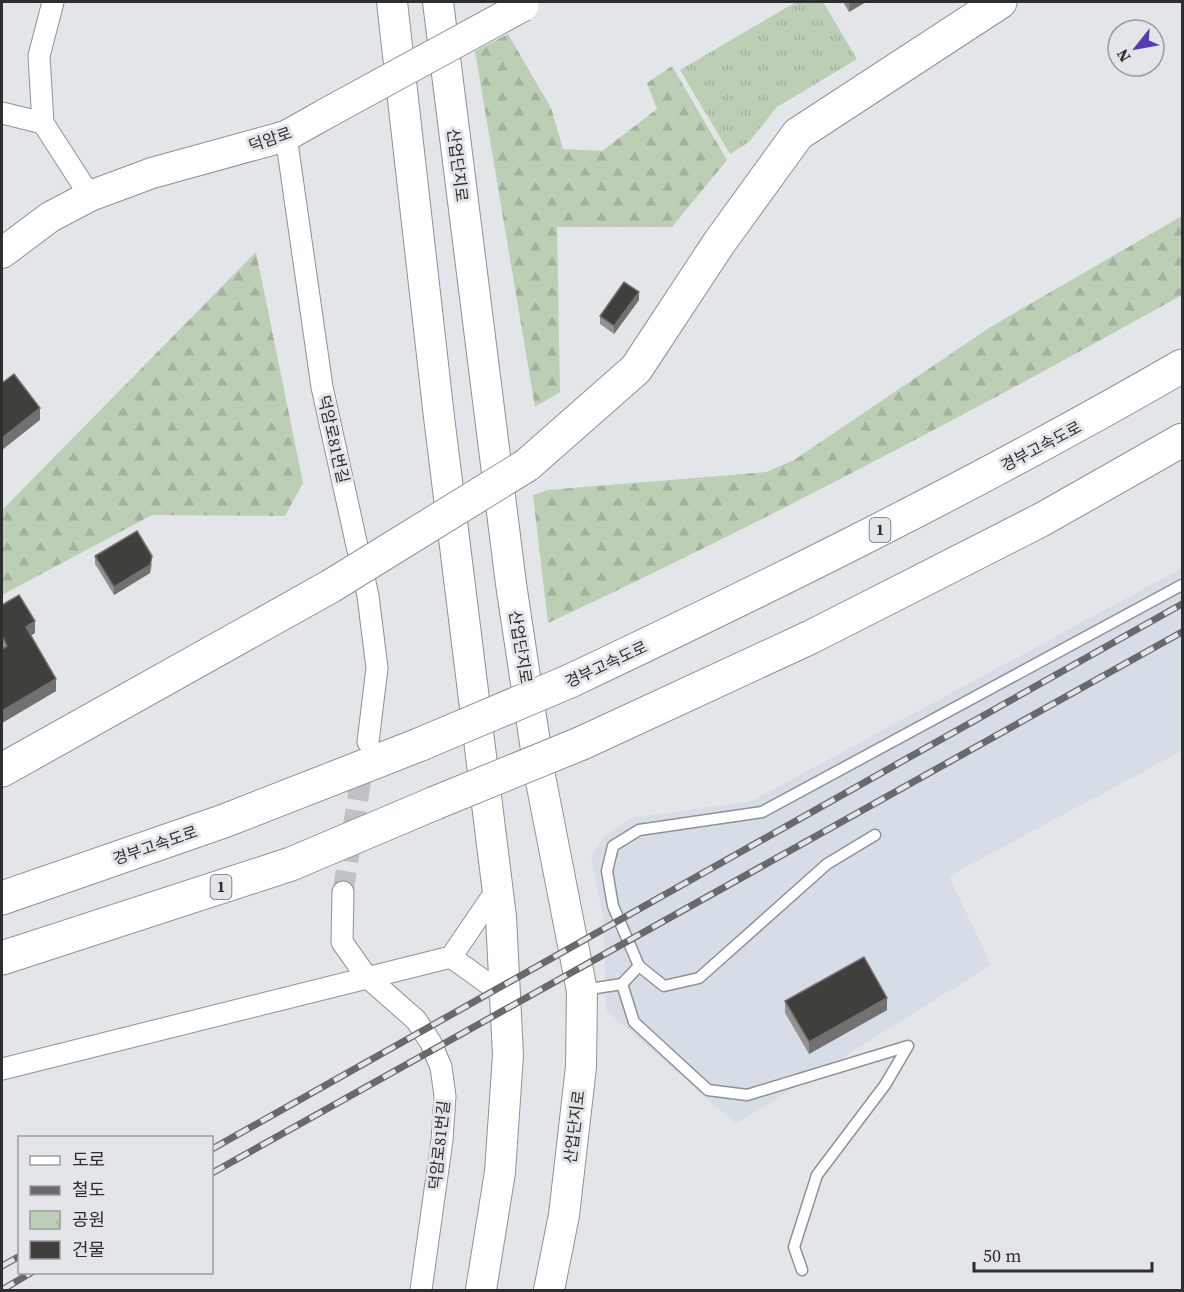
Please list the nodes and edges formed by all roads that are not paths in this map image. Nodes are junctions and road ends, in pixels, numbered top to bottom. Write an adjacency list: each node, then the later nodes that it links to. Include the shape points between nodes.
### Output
1 (53, 2): 7 (street, via 39,56)
2 (392, 2): 17 (main road)
3 (438, 2): 25 (main road, 산업단지로, via 511,584 540,776)
4 (1000, 2): 15 (highway, bridge, via 798,134 719,243 636,369 527,465 331,586)
5 (527, 4): 8 (main road, 덕암로, bridge)
6 (2, 113): 7 (street)
7 (44, 123): 9 (street)
8 (286, 136): 9 (main road, 덕암로, via 152,173); 14 (street, 덕암로81번길, via 322,387 368,596 377,668)
9 (90, 196): 10 (main road, 덕암로, via 50,217)
10 (2, 253)
11 (1182, 366): 19 (highway, 경부고속도로 / 1, bridge, via 1061,436 891,525 570,681 224,821)
12 (1182, 440): 21 (highway, 1, bridge, via 1041,520 811,637 582,743 291,864)
13 (1182, 585): 22 (lane, via 762,812 639,830 613,846 607,871 613,906)
14 (368, 742)
15 (2, 770)
16 (875, 835): 22 (lane, via 827,864 699,978 664,986)
17 (498, 888): 20 (street); 26 (main road)
18 (343, 892): 23 (street, 덕암로81번길, via 342,942)
19 (2, 898)
20 (451, 957): 23 (street); 26 (street)
21 (2, 958)
22 (639, 966): 24 (lane)
23 (366, 976): 27 (street); 29 (street, 덕암로81번길, via 416,1020 441,1067 445,1096 442,1140)
24 (622, 984): 25 (lane); 28 (lane, via 634,1022 708,1090 747,1095 908,1046 885,1085 818,1175 794,1247)
25 (582, 990): 31 (main road, 산업단지로, via 581,1067 564,1215)
26 (505, 996): 30 (main road, via 508,1055 500,1172)
27 (2, 1070)
28 (802, 1270)
29 (421, 1290)
30 (481, 1290)
31 (549, 1290)

